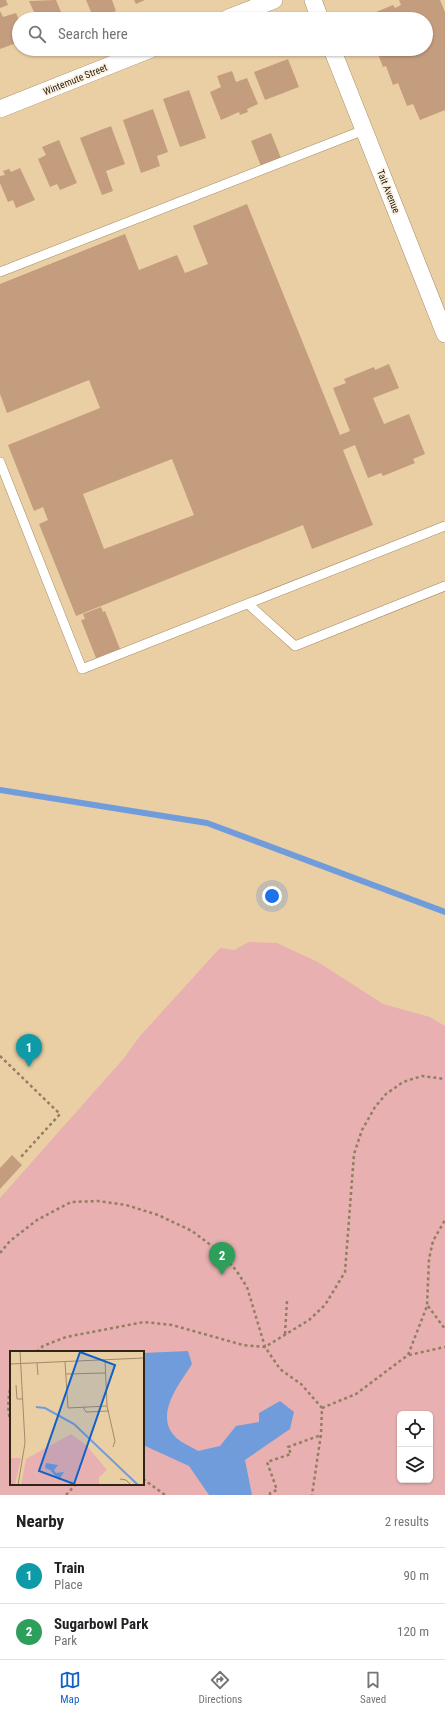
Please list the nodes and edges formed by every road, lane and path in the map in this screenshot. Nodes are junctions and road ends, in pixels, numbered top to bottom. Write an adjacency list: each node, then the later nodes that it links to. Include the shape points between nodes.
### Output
1 (274, 0): 3 (street)
2 (313, 0): 4 (street)
3 (244, 12)
4 (317, 12)
5 (133, 56): 7 (street, Wintemute Street)
6 (335, 56): 8 (street, Tait Avenue)
7 (0, 109)
8 (364, 130): 9 (lane); 10 (street, Tait Avenue)
9 (0, 272)
10 (445, 334)
11 (0, 462): 14 (lane, via 82,669)
12 (445, 526): 14 (lane)
13 (445, 586): 14 (lane, via 295,646)
14 (248, 604)
15 (1, 1059): 17 (path, via 60,1114)
16 (445, 1080): 23 (path, via 422,1076 404,1082 386,1094 375,1107 362,1130 354,1154 345,1272 325,1305 309,1320)
17 (20, 1158)
18 (445, 1220): 21 (path, via 433,1241 429,1259)
19 (0, 1253): 24 (path, via 10,1241 37,1220 71,1202 126,1204 158,1215 192,1231 216,1248 236,1270 247,1287)
20 (287, 1301): 23 (path)
21 (427, 1306): 22 (path); 27 (path)
22 (445, 1330)
23 (285, 1334): 24 (path)
24 (265, 1347): 26 (path, via 242,1344 172,1325 144,1322 66,1337 43,1346); 29 (path, via 280,1369 300,1384)
25 (445, 1347): 27 (path)
26 (38, 1351)
27 (408, 1355): 29 (path, via 356,1394)
28 (10, 1388): 30 (path)
29 (322, 1408): 31 (path)
30 (10, 1420)
31 (321, 1434): 36 (path, via 288,1447 291,1454 267,1462 277,1490); 37 (path)
32 (144, 1479): 35 (path)
33 (75, 1485): 34 (path)
34 (66, 1495)
35 (165, 1495)
36 (270, 1495)
37 (312, 1495)

